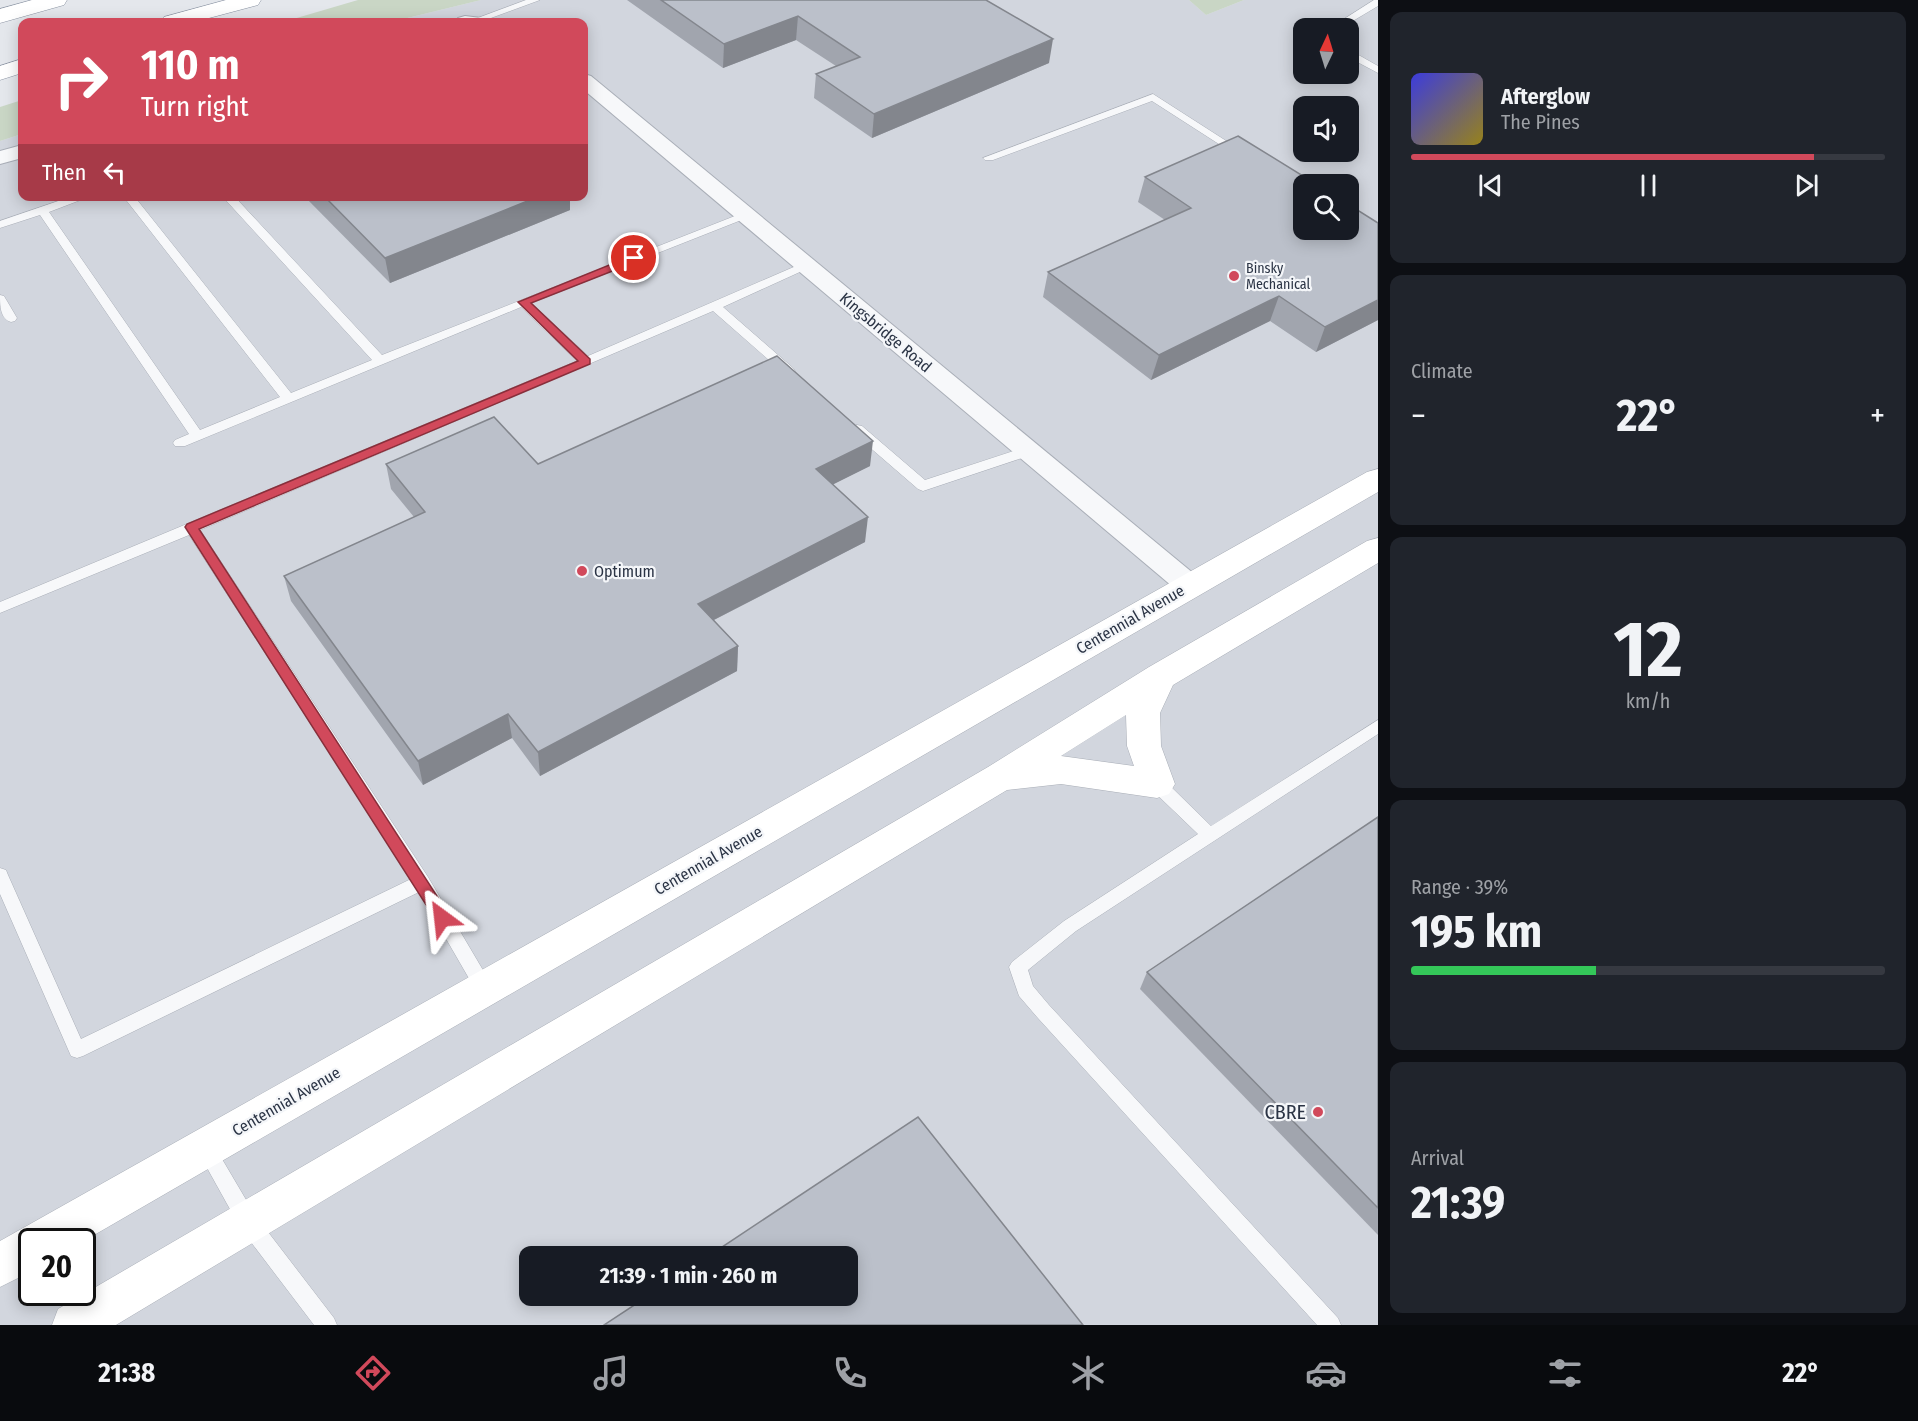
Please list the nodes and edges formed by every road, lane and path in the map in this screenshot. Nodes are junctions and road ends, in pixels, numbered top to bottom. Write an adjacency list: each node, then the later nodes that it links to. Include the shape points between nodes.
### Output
1 (56, 0): 5 (main road)
2 (249, 0): 6 (main road)
3 (535, 0): 7 (lane)
4 (1378, 2): 8 (lane)
5 (0, 16)
6 (186, 18)
7 (482, 18)
8 (1352, 18)
9 (1359, 59): 11 (lane)
10 (18, 67): 12 (main road)
11 (1378, 70)
12 (0, 73)
13 (588, 83): 22 (street, Kingsbridge Road)
14 (18, 152): 15 (street)
15 (0, 158)
16 (989, 158): 17 (lane, via 1153,97)
17 (1253, 162)
18 (72, 201): 21 (lane)
19 (132, 201): 32 (lane)
20 (232, 201): 29 (lane)
21 (43, 211): 23 (lane); 34 (lane)
22 (745, 215): 24 (street, Kingsbridge Road); 26 (lane)
23 (0, 225)
24 (807, 266): 27 (lane); 36 (street, Kingsbridge Road)
25 (0, 299): 28 (lane)
26 (523, 302): 29 (lane); 30 (lane)
27 (714, 306): 30 (lane); 31 (lane)
28 (11, 318)
29 (380, 361): 32 (lane)
30 (586, 362): 38 (lane)
31 (796, 376)
32 (288, 398): 34 (lane)
33 (850, 423): 36 (lane, via 923,486)
34 (197, 436): 35 (lane)
35 (180, 443)
36 (1029, 451): 40 (street, Kingsbridge Road)
37 (1378, 479): 40 (main road, Centennial Avenue)
38 (191, 527): 41 (lane); 48 (lane)
39 (1378, 549): 42 (main road)
40 (1190, 585): 49 (main road, Centennial Avenue)
41 (0, 608)
42 (1161, 676): 44 (main road); 45 (main road, via 1143,713 1144,746)
43 (1378, 726): 46 (lane)
44 (1000, 777): 45 (main road, via 1060,770); 51 (main road)
45 (1157, 784): 46 (lane)
46 (1209, 834): 57 (lane, via 1070,926 1018,967 1025,990 1043,1011)
47 (0, 875): 48 (lane, via 78,1050)
48 (422, 882): 49 (lane)
49 (484, 988): 50 (main road, Centennial Avenue)
50 (205, 1148): 51 (lane); 52 (main road, Centennial Avenue)
51 (248, 1222): 55 (main road); 56 (lane)
52 (65, 1228)
53 (18, 1255): 54 (main road)
54 (0, 1265)
55 (74, 1325)
56 (327, 1325)
57 (1331, 1325)

